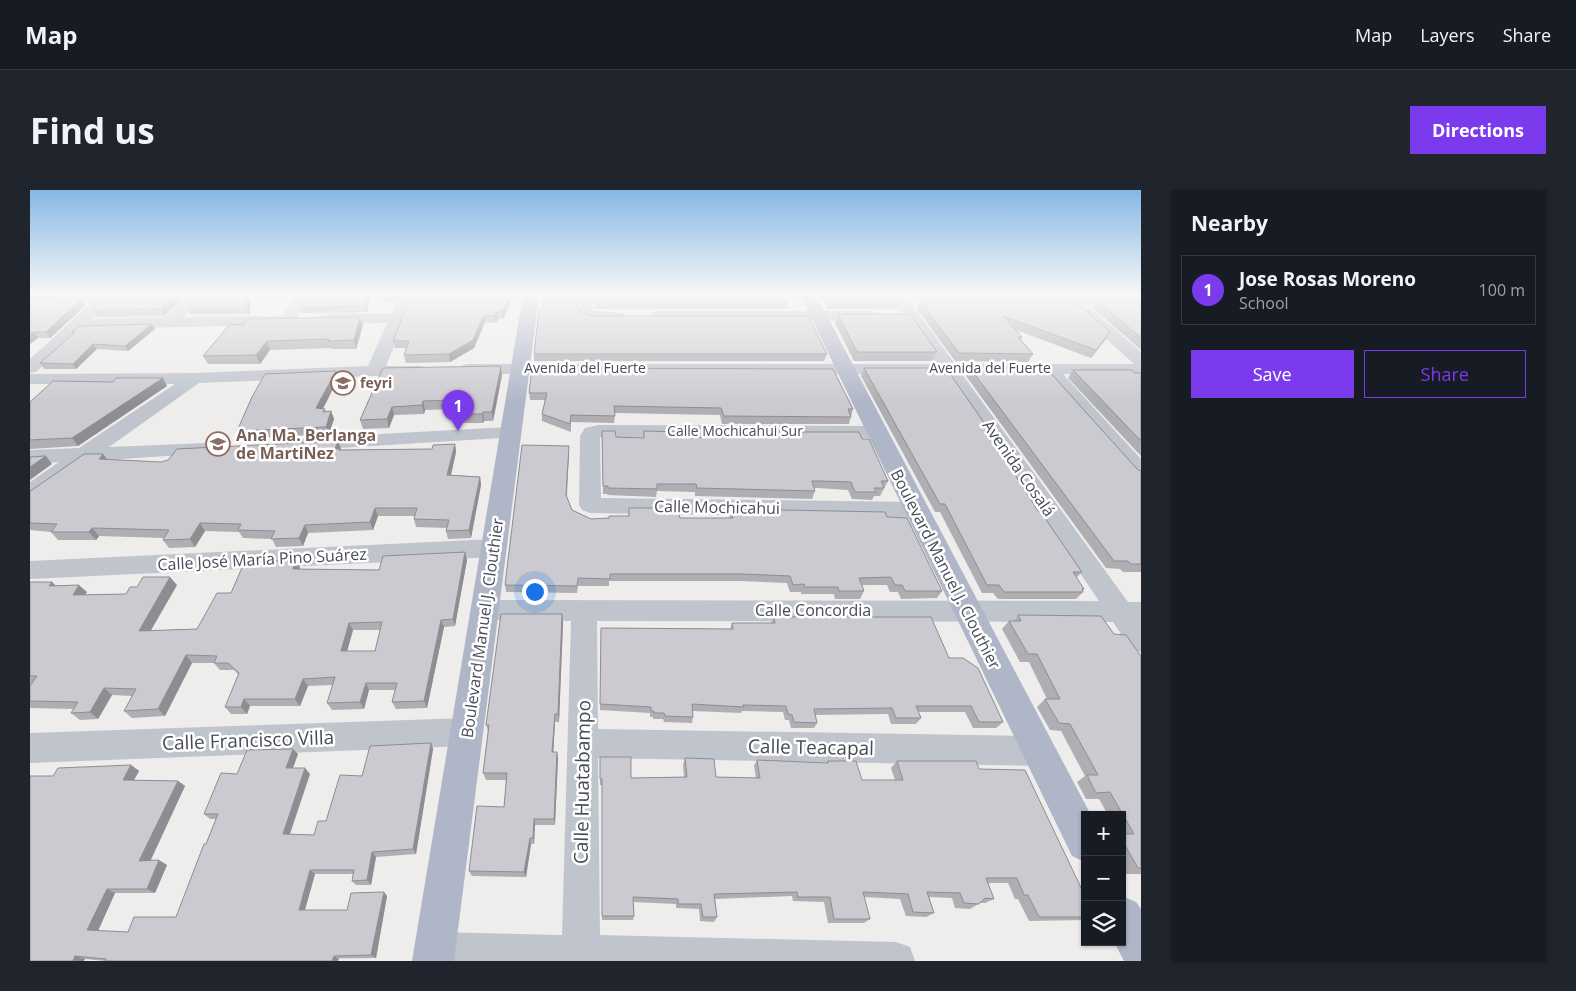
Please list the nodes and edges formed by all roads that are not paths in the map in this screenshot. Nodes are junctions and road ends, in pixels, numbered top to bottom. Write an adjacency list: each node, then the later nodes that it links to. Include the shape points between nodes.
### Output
1 (71, 331): 8 (street)
2 (392, 331): 16 (street)
3 (526, 331): 9 (main road, Boulevard Manuel J. Clouthier)
4 (826, 331): 10 (main road, Boulevard Manuel J. Clouthier)
5 (919, 331): 11 (street, Avenida Cosalá)
6 (1108, 331): 7 (street)
7 (1141, 360)
8 (30, 368)
9 (520, 368): 10 (street, Avenida del Fuerte); 14 (street, Avenida del Fuerte); 21 (main road, Boulevard Manuel J. Clouthier)
10 (845, 368): 11 (street, Avenida del Fuerte); 20 (main road, Boulevard Manuel J. Clouthier)
11 (948, 368): 12 (street, Avenida del Fuerte); 34 (street, Avenida Cosalá)
12 (1047, 368): 15 (street, Avenida del Fuerte); 26 (street)
13 (433, 369): 16 (street)
14 (452, 369)
15 (1141, 369)
16 (375, 370): 17 (street)
17 (195, 378): 18 (street); 24 (street)
18 (30, 379)
19 (592, 432): 20 (street, Calle Mochicahui Sur); 28 (street, Calle Mochicahui, via 590,505)
20 (877, 432): 28 (main road, Boulevard Manuel J. Clouthier)
21 (510, 433): 22 (street); 29 (main road, Boulevard Manuel J. Clouthier)
22 (291, 444)
23 (232, 448): 24 (street)
24 (82, 456): 25 (street); 27 (street)
25 (30, 457)
26 (1141, 472)
27 (30, 492)
28 (916, 510): 33 (main road, Boulevard Manuel J. Clouthier)
29 (494, 548): 30 (street, Calle José María Pino Suárez); 31 (main road, Boulevard Manuel J. Clouthier)
30 (30, 570)
31 (485, 610): 32 (street, Calle Concordia); 36 (main road, Boulevard Manuel J. Clouthier)
32 (584, 610): 33 (street, Calle Concordia); 37 (street, Calle Huatabampo)
33 (967, 610): 34 (street, Calle Concordia); 39 (main road, Boulevard Manuel J. Clouthier)
34 (1131, 612): 35 (street, Avenida Cosalá)
35 (1141, 641)
36 (467, 732): 38 (street, Calle Francisco Villa); 44 (main road, Boulevard Manuel J. Clouthier)
37 (583, 743): 39 (street, Calle Teacapal); 43 (street, Calle Huatabampo)
38 (30, 748)
39 (1039, 751): 40 (main road, Boulevard Manuel J. Clouthier)
40 (1081, 835)
41 (1126, 923): 42 (main road)
42 (1141, 950)
43 (581, 954): 44 (street); 45 (street)
44 (434, 956)
45 (896, 961)

